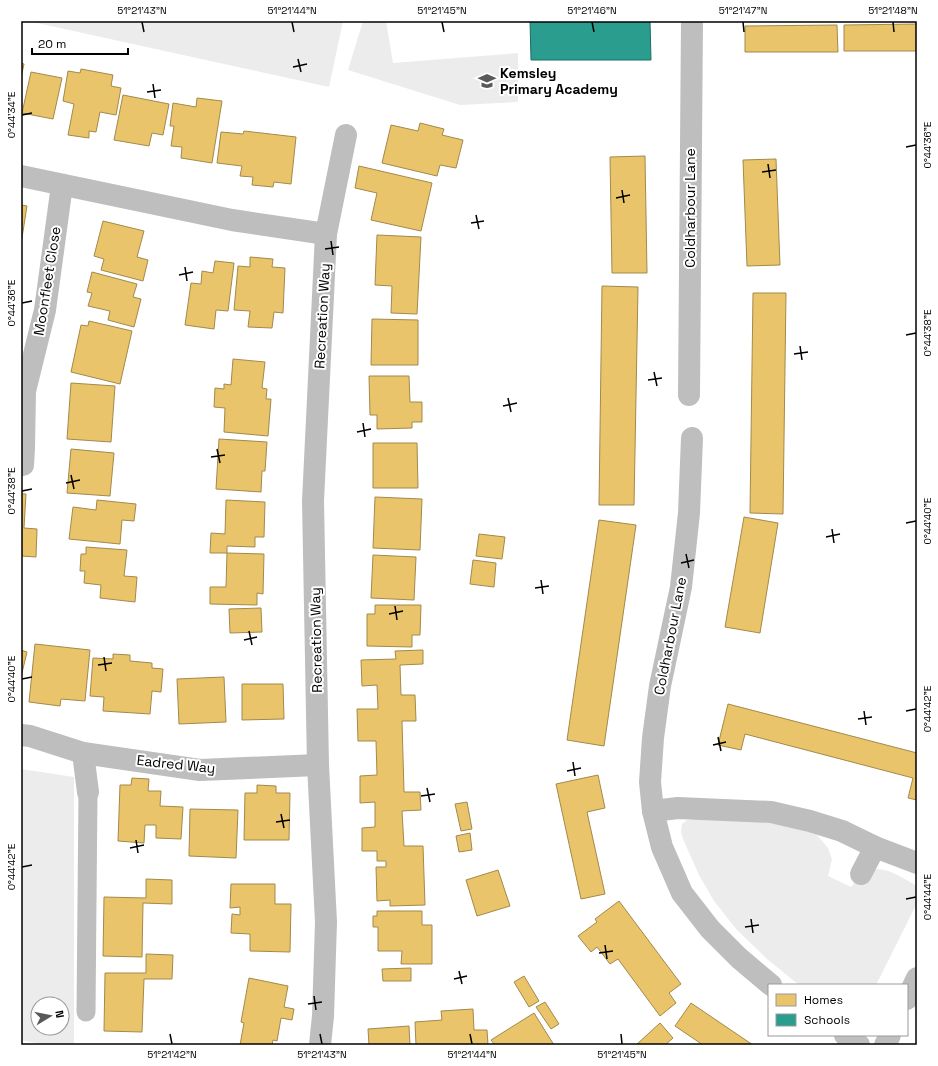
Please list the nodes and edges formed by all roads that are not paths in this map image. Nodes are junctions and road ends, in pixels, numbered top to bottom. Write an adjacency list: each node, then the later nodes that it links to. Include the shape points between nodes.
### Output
1 (692, 21): 6 (street, Coldharbour Lane)
2 (346, 135): 5 (street, Recreation Way)
3 (21, 176): 4 (street)
4 (62, 185): 5 (street, via 232,220); 8 (street, Moonfleet Close, via 45,310 26,391)
5 (326, 234): 11 (street, Recreation Way, via 313,501)
6 (689, 396)
7 (692, 438): 13 (street, Coldharbour Lane, via 689,513 681,587 660,686 653,738 650,782)
8 (23, 454)
9 (21, 735): 10 (street, Eadred Way)
10 (83, 753): 11 (street, Eadred Way, via 200,770); 12 (street)
11 (318, 765): 23 (street, Recreation Way, via 326,922)
12 (88, 792): 20 (lane)
13 (653, 811): 14 (street, via 678,808 771,812 842,830); 18 (street, Coldharbour Lane, via 662,847 682,893 710,929)
14 (875, 847): 15 (street); 16 (street)
15 (917, 863)
16 (861, 874)
17 (917, 978): 19 (street)
18 (770, 984)
19 (908, 997)
20 (86, 1012)
21 (846, 1036): 24 (street)
22 (890, 1036): 25 (street)
23 (320, 1045)
24 (860, 1045)
25 (885, 1045)

